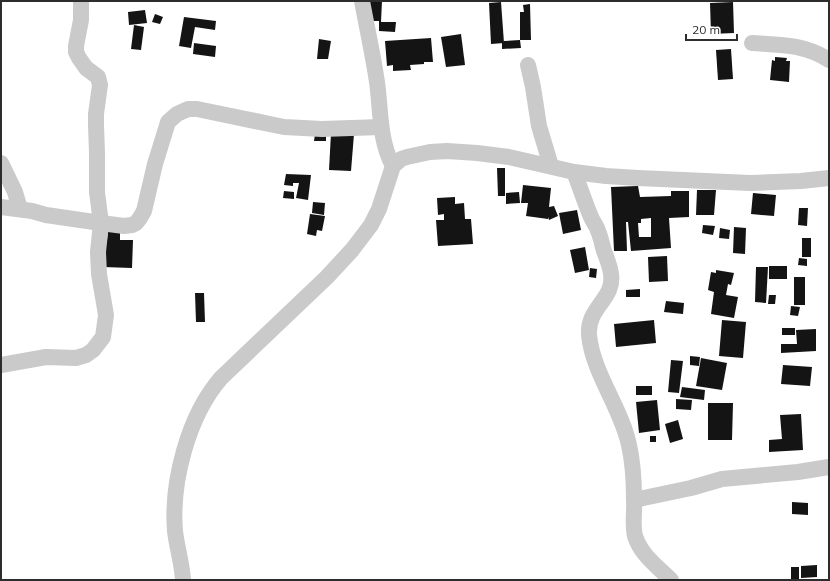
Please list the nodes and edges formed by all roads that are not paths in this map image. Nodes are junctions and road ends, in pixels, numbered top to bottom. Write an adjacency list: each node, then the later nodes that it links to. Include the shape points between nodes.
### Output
1 (81, 1): 14 (street, via 76,52 86,68 98,77 100,85 96,125 97,192)
2 (362, 1): 6 (street, via 377,83)
3 (752, 43): 4 (street, via 799,46)
4 (829, 60)
5 (528, 65): 9 (street, via 539,126)
6 (381, 127): 8 (street); 14 (street, via 284,127 197,108 188,109 168,122 140,218 132,225)
7 (1, 163): 13 (street)
8 (393, 166): 9 (street, via 407,157 447,151 477,152); 18 (street, via 379,209 362,238 328,277 221,378 209,393 198,414 183,455 176,491 175,530)
9 (551, 166): 10 (street)
10 (574, 172): 11 (street, via 750,183); 17 (street, via 598,230 612,276 610,292 594,312 589,334 592,352 624,426 634,474)
11 (829, 178)
12 (1, 207): 13 (street)
13 (20, 209): 14 (street)
14 (101, 223): 15 (street, via 99,274 106,322 99,344 86,355 76,358 46,357)
15 (1, 365)
16 (829, 467): 17 (street, via 722,480)
17 (634, 500): 19 (street, via 635,535 640,548 654,566)
18 (183, 580)
19 (670, 580)

